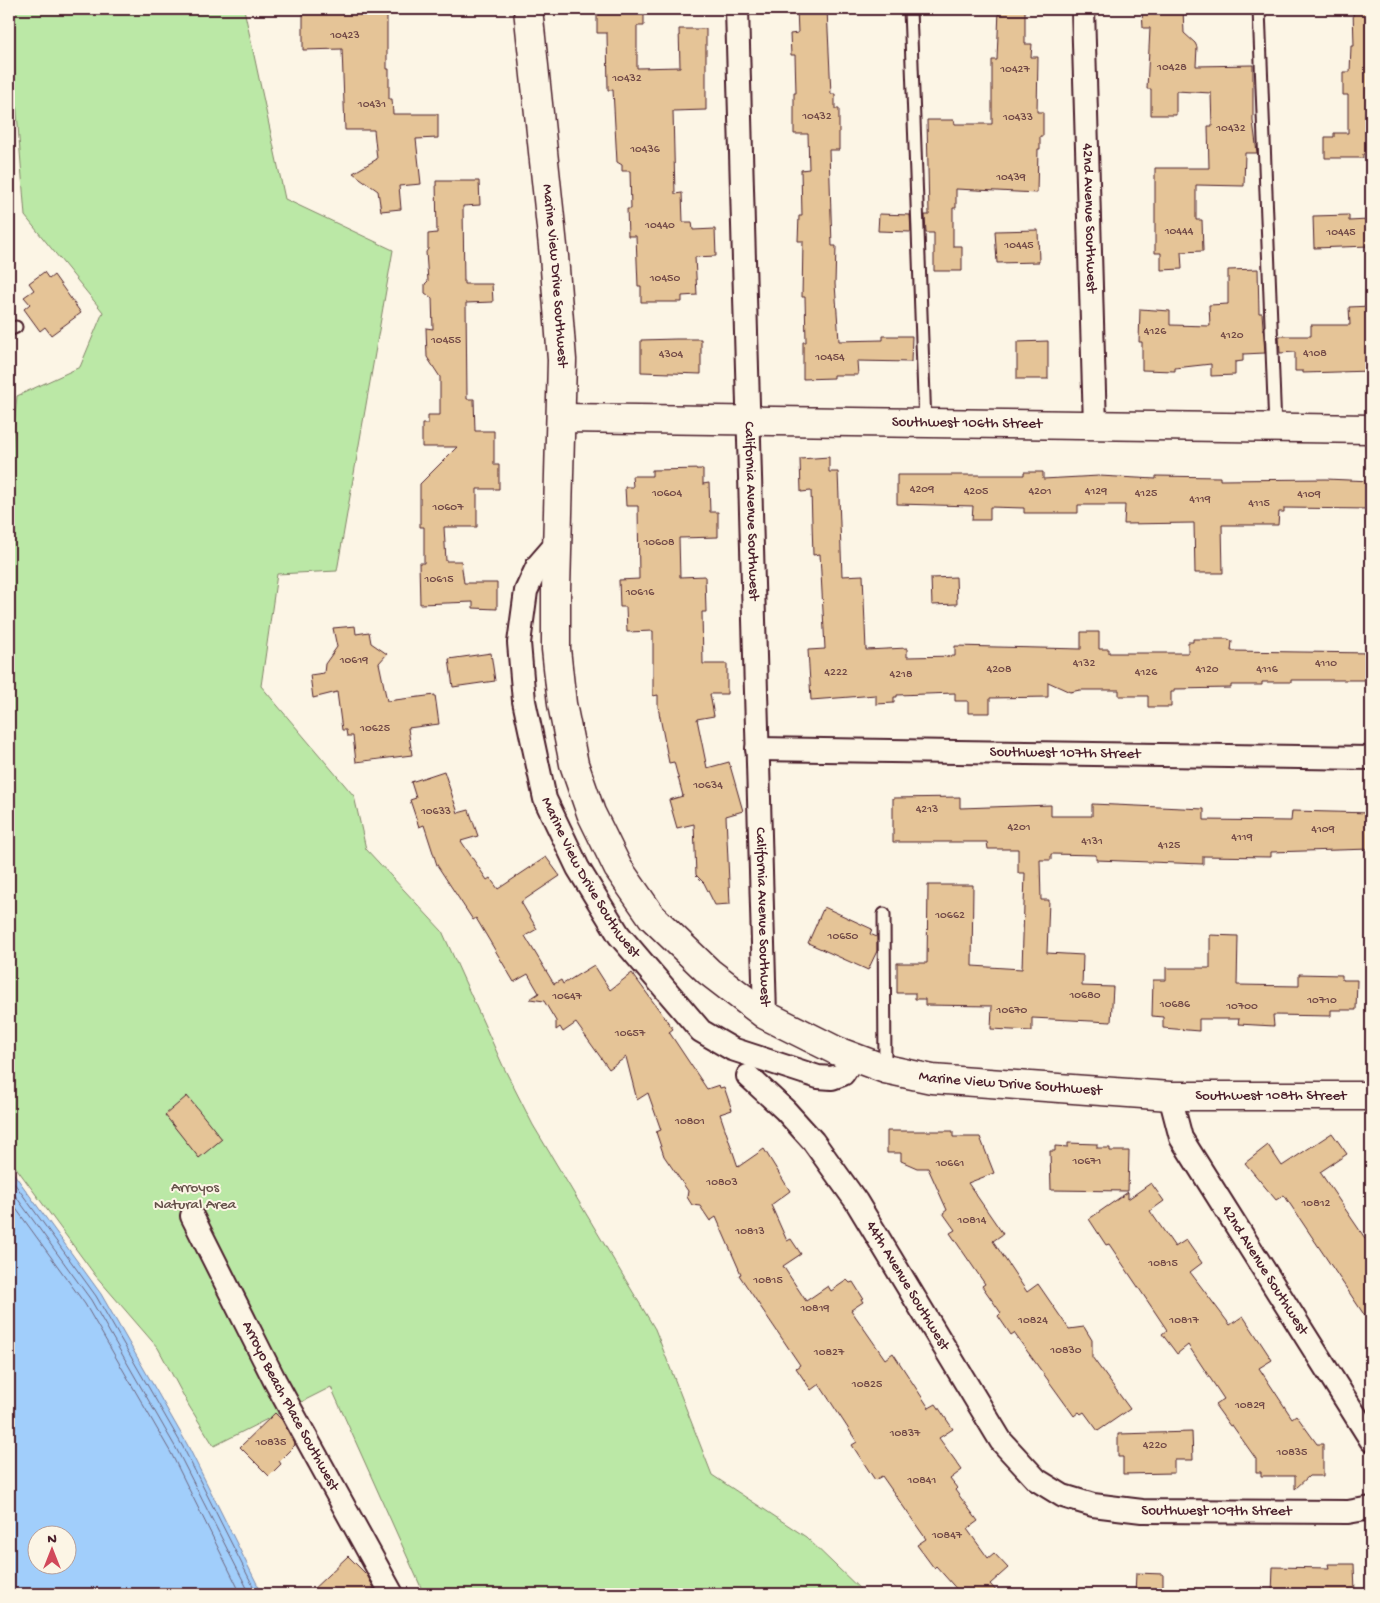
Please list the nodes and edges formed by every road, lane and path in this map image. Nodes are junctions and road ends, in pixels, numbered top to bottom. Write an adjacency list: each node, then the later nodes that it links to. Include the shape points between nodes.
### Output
1 (528, 9): 6 (street, Marine View Drive Southwest, via 554,256 562,360)
2 (737, 9): 7 (street, California Avenue Southwest)
3 (910, 9): 8 (lane)
4 (1084, 9): 9 (street, 42nd Avenue Southwest)
5 (1258, 9): 10 (lane)
6 (562, 418): 7 (street, Southwest 106th Street); 12 (street, Marine View Drive Southwest)
7 (748, 422): 8 (street, Southwest 106th Street); 13 (street, California Avenue Southwest)
8 (925, 424): 9 (street, Southwest 106th Street)
9 (1095, 426): 10 (street, Southwest 106th Street)
10 (1275, 428): 11 (street, Southwest 106th Street)
11 (1371, 430)
12 (558, 542): 16 (street, Marine View Drive Southwest, via 556,649 562,704 574,764 591,813 618,868 652,917 710,972); 17 (street, Marine View Drive Southwest, via 538,565 526,591 519,643 524,701 545,799 578,868 619,935 701,1031 732,1049 818,1077 832,1078 843,1074)
13 (757, 749): 14 (street, Southwest 107th Street); 16 (street, California Avenue Southwest)
14 (1371, 758)
15 (884, 914): 18 (lane)
16 (765, 1015): 17 (street, Marine View Drive Southwest)
17 (854, 1057): 18 (street, Marine View Drive Southwest)
18 (885, 1069): 20 (street, Marine View Drive Southwest, via 950,1081)
19 (748, 1076): 24 (street, 44th Avenue Southwest, via 813,1141 856,1201 1001,1441 1037,1480)
20 (1170, 1096): 21 (street, Southwest 108th Street); 23 (street, 42nd Avenue Southwest, via 1181,1138)
21 (1371, 1096)
22 (192, 1216): 26 (street, Arroyo Beach Place Southwest, via 275,1381)
23 (1371, 1440)
24 (1063, 1496): 25 (street, Southwest 109th Street, via 1093,1505 1167,1513 1348,1512)
25 (1371, 1508)
26 (392, 1594)

